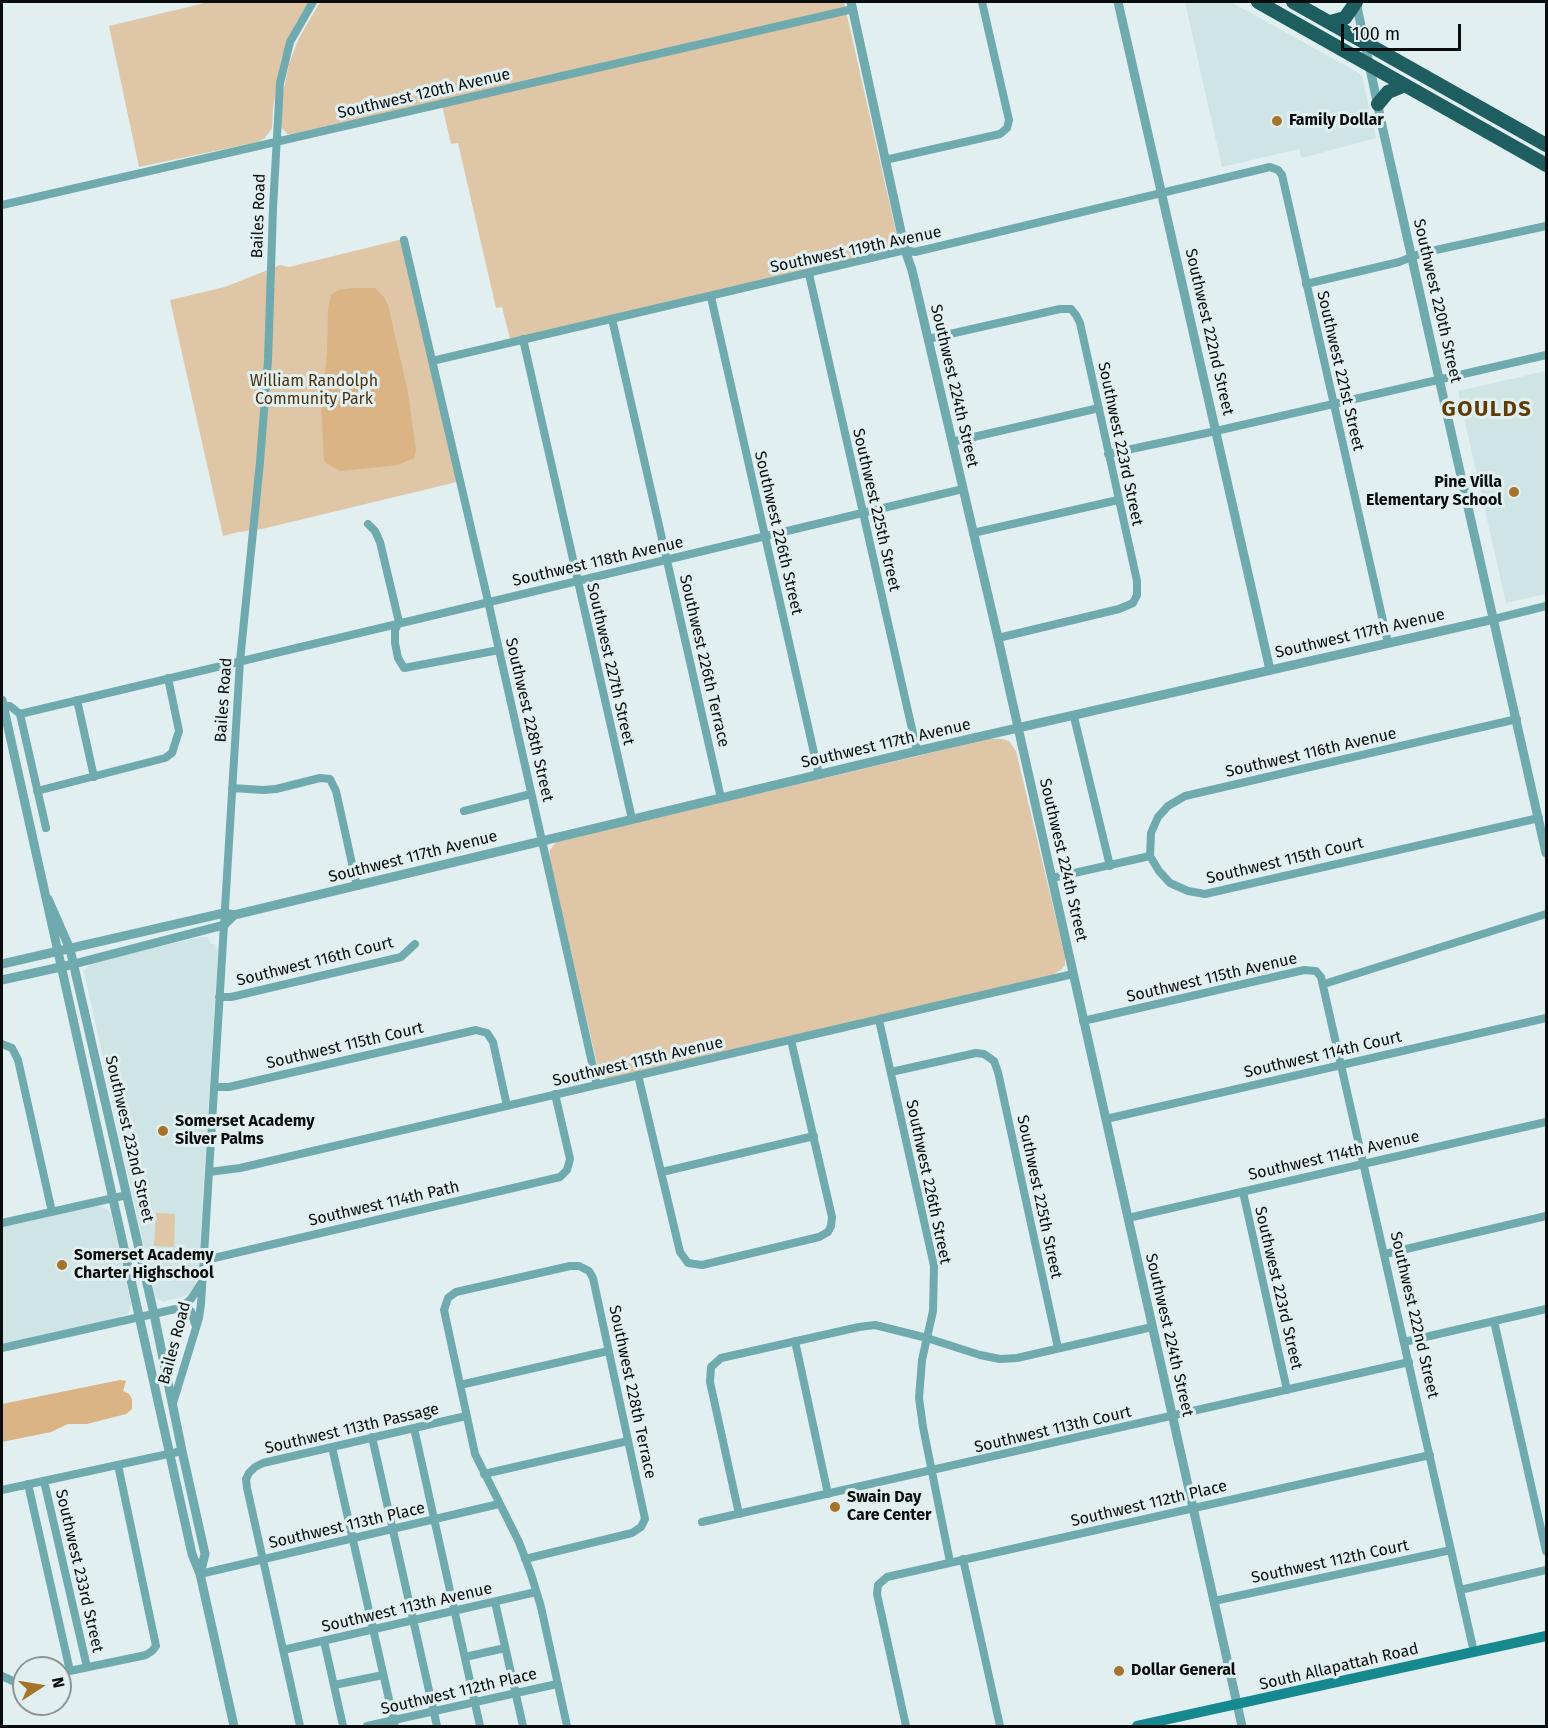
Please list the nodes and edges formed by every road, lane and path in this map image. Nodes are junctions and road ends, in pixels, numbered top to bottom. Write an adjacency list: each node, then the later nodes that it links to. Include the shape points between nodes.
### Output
1 (313, 2): 15 (street, Bailes Road, via 290,42 280,83)
2 (982, 2): 17 (street, via 1009,120 1007,128 1000,134)
3 (1118, 2): 20 (street, Southwest 222nd Street)
4 (1258, 2): 11 (highway)
5 (1273, 2): 10 (highway, via 1348,43 1357,46)
6 (1293, 2): 9 (highway)
7 (1356, 2): 9 (highway, via 1345,18); 10 (street, Southwest 220th Street)
8 (852, 5): 15 (street, Southwest 120th Avenue); 17 (street, Southwest 224th Street)
9 (1330, 22): 10 (highway)
10 (1365, 42): 11 (street, Southwest 220th Street); 14 (highway)
11 (1370, 65): 12 (highway); 13 (street, Southwest 220th Street); 14 (highway, via 1388,63 1471,111)
12 (1405, 85): 13 (highway, via 1388,92); 18 (highway)
13 (1378, 104): 25 (street, Southwest 220th Street)
14 (1491, 114): 16 (highway)
15 (276, 142): 21 (street, Southwest 120th Avenue); 55 (street, Bailes Road, via 268,360)
16 (1546, 145)
17 (885, 160): 24 (street, Southwest 224th Street)
18 (1546, 165)
19 (1282, 175): 20 (street, Southwest 119th Avenue, via 1267,166); 27 (street, Southwest 221st Street)
20 (1162, 192): 24 (street, Southwest 119th Avenue, via 915,252); 37 (street, Southwest 222nd Street)
21 (2, 204)
22 (1546, 226): 25 (street)
23 (404, 240): 33 (street, Southwest 228th Street)
24 (905, 250): 26 (street, Southwest 119th Avenue); 31 (street, Southwest 224th Street)
25 (1412, 257): 27 (street); 34 (street, Southwest 220th Street)
26 (809, 274): 28 (street, Southwest 119th Avenue); 42 (street, Southwest 225th Street)
27 (1306, 284): 35 (street, Southwest 221st Street)
28 (711, 297): 29 (street, Southwest 119th Avenue); 45 (street, Southwest 226th Street)
29 (612, 320): 30 (street, Southwest 119th Avenue); 46 (street, Southwest 226th Terrace)
30 (524, 339): 33 (street, Southwest 119th Avenue); 47 (street, Southwest 227th Street)
31 (928, 339): 36 (street, Southwest 223rd Street, via 1071,309 1078,319); 38 (street, Southwest 224th Street)
32 (1546, 355): 34 (street)
33 (432, 361): 48 (street, Southwest 228th Street)
34 (1440, 380): 35 (street); 50 (street, Southwest 220th Street)
35 (1334, 404): 37 (street); 53 (street, Southwest 221st Street)
36 (1099, 408): 38 (street); 39 (street, Southwest 223rd Street)
37 (1216, 431): 39 (street); 56 (street, Southwest 222nd Street)
38 (952, 442): 40 (street, Southwest 224th Street)
39 (1108, 454): 41 (street, Southwest 223rd Street)
40 (963, 489): 42 (street, Southwest 118th Avenue); 44 (street, Southwest 224th Street)
41 (1118, 500): 44 (street); 52 (street, Southwest 223rd Street, via 1137,581 1135,600 1119,609)
42 (863, 514): 45 (street, Southwest 118th Avenue); 66 (street, Southwest 225th Street)
43 (368, 525): 51 (street, via 380,542)
44 (973, 533): 52 (street, Southwest 224th Street)
45 (765, 537): 46 (street, Southwest 118th Avenue); 67 (street, Southwest 226th Street)
46 (667, 561): 47 (street, Southwest 118th Avenue); 72 (street, Southwest 226th Terrace)
47 (578, 582): 48 (street, Southwest 118th Avenue); 75 (street, Southwest 227th Street)
48 (488, 602): 51 (street, Southwest 118th Avenue); 54 (street, Southwest 228th Street)
49 (1546, 606): 50 (street, Southwest 117th Avenue)
50 (1494, 619): 53 (street, Southwest 117th Avenue); 62 (street, Southwest 220th Street)
51 (399, 622): 54 (street, via 395,635 398,658 404,668); 55 (street, Southwest 118th Avenue)
52 (998, 638): 64 (street, Southwest 224th Street)
53 (1388, 643): 56 (street, Southwest 117th Avenue)
54 (499, 650): 71 (street, Southwest 228th Street)
55 (240, 660): 57 (street, Southwest 118th Avenue); 69 (street, Bailes Road)
56 (1270, 670): 61 (street, Southwest 117th Avenue)
57 (168, 678): 58 (street, Southwest 118th Avenue); 68 (street, via 179,731 172,753)
58 (77, 700): 60 (street, Southwest 118th Avenue); 68 (street)
59 (2, 703): 60 (street); 63 (street, Southwest 232nd Street)
60 (20, 714): 70 (street)
61 (1074, 717): 64 (street, Southwest 117th Avenue); 80 (street)
62 (1516, 719): 74 (street, Southwest 220th Street); 79 (street, Southwest 116th Avenue, via 1185,796 1158,817 1151,833)
63 (4, 724): 65 (street, Southwest 232nd Street)
64 (1017, 730): 66 (street, Southwest 117th Avenue); 81 (street, Southwest 224th Street)
65 (5, 736): 83 (street, Southwest 232nd Street)
66 (916, 751): 67 (street, Southwest 117th Avenue)
67 (819, 775): 72 (street, Southwest 117th Avenue)
68 (94, 777): 70 (street)
69 (232, 788): 82 (street, via 276,789 330,779); 84 (street, Bailes Road)
70 (37, 791): 76 (street)
71 (531, 794): 73 (street); 77 (street, Southwest 228th Street)
72 (721, 798): 75 (street, Southwest 117th Avenue)
73 (464, 811)
74 (1539, 818): 78 (street, Southwest 220th Street); 79 (street, Southwest 115th Court, via 1205,894 1170,883)
75 (632, 819): 77 (street, Southwest 117th Avenue)
76 (46, 828)
77 (542, 840): 82 (street, Southwest 117th Avenue); 105 (street, Southwest 228th Street)
78 (1546, 853)
79 (1150, 856): 80 (street)
80 (1110, 866): 81 (street)
81 (1052, 878): 93 (street, Southwest 224th Street)
82 (357, 886): 84 (street, Southwest 117th Avenue)
83 (43, 892): 88 (street, Southwest 232nd Street); 89 (street, Southwest 232nd Street)
84 (229, 914): 86 (street); 88 (street, Southwest 117th Avenue)
85 (1546, 914): 95 (street)
86 (224, 925): 91 (street); 96 (street, Bailes Road)
87 (415, 944): 96 (street, Southwest 116th Court, via 401,957)
88 (70, 949): 89 (street, Southwest 117th Avenue); 91 (street, Southwest 232nd Street)
89 (57, 952): 90 (street, Southwest 117th Avenue); 92 (street, Southwest 232nd Street)
90 (2, 964)
91 (74, 964): 92 (street); 116 (street, Southwest 232nd Street)
92 (60, 967): 94 (street); 117 (street, Southwest 232nd Street)
93 (1073, 974): 98 (street, Southwest 115th Avenue); 99 (street, Southwest 224th Street)
94 (2, 980)
95 (1324, 984): 99 (street, Southwest 115th Avenue, via 1316,971 1304,970); 102 (street, Southwest 222nd Street)
96 (219, 997): 106 (street, Bailes Road)
97 (1546, 1018): 102 (street, Southwest 114th Court)
98 (879, 1020): 100 (street, Southwest 115th Avenue); 103 (street, Southwest 226th Street)
99 (1083, 1021): 109 (street, Southwest 224th Street)
100 (791, 1040): 104 (street, Southwest 115th Avenue); 111 (street)
101 (2, 1044): 118 (street, via 12,1048 18,1060)
102 (1342, 1065): 109 (street, Southwest 114th Court); 112 (street, Southwest 222nd Street)
103 (891, 1072): 132 (street, Southwest 226th Street, via 934,1266 933,1311); 136 (street, Southwest 225th Street, via 973,1053 994,1061)
104 (638, 1076): 105 (street, Southwest 115th Avenue); 114 (street)
105 (597, 1085): 107 (street, Southwest 115th Avenue)
106 (214, 1087): 108 (street, Southwest 115th Court, via 237,1085 471,1030 482,1031 493,1042); 113 (street, Bailes Road)
107 (555, 1094): 108 (street, Southwest 115th Avenue); 123 (street, Southwest 114th Path, via 570,1159 560,1177)
108 (507, 1106): 113 (street, Southwest 115th Avenue)
109 (1106, 1119): 120 (street, Southwest 224th Street)
110 (1546, 1122): 112 (street, Southwest 114th Avenue)
111 (814, 1137): 114 (street); 114 (street, via 832,1217 828,1232 702,1265 688,1263 680,1252)
112 (1364, 1163): 115 (street, Southwest 114th Avenue); 122 (street, Southwest 222nd Street)
113 (209, 1172): 123 (street, Bailes Road)
114 (662, 1172)
115 (1243, 1192): 120 (street, Southwest 114th Avenue); 140 (street, Southwest 223rd Street)
116 (127, 1195): 117 (street); 127 (street, Southwest 232nd Street)
117 (112, 1198): 118 (street); 128 (street, Southwest 232nd Street)
118 (52, 1212): 121 (street)
119 (1546, 1216): 122 (street)
120 (1128, 1218): 130 (street, Southwest 224th Street)
121 (2, 1223)
122 (1385, 1254): 134 (street, Southwest 222nd Street)
123 (205, 1257): 124 (street, Bailes Road)
124 (202, 1281): 125 (street); 131 (street, Bailes Road)
125 (180, 1308): 127 (street); 131 (street, via 192,1313)
126 (1546, 1310): 129 (street)
127 (154, 1314): 128 (street); 141 (street, Southwest 232nd Street)
128 (140, 1318): 135 (street); 149 (street, Southwest 232nd Street)
129 (1494, 1321): 134 (street); 166 (street)
130 (1152, 1327): 136 (street); 143 (street, Southwest 224th Street)
131 (196, 1329): 141 (street, Bailes Road)
132 (927, 1338): 133 (street, via 875,1325); 136 (street, via 1000,1359); 152 (street, Southwest 226th Street, via 919,1398)
133 (795, 1341): 157 (street); 160 (street, via 723,1357 713,1364 711,1388)
134 (1404, 1342): 138 (street, Southwest 222nd Street)
135 (2, 1348)
136 (1058, 1348)
137 (608, 1351): 139 (street); 139 (street, Southwest 228th Terrace, via 592,1276 579,1266 456,1292 448,1298 444,1313); 146 (street, Southwest 228th Terrace)
138 (1409, 1362): 140 (street, Southwest 113th Court); 150 (street, Southwest 222nd Street)
139 (460, 1385): 142 (street)
140 (1287, 1390): 143 (street, Southwest 113th Court)
141 (173, 1405): 148 (street, Southwest 232nd Street)
142 (466, 1416): 144 (street, Southwest 113th Passage); 153 (street)
143 (1172, 1417): 152 (street, Southwest 113th Court); 159 (street, Southwest 224th Street)
144 (414, 1428): 145 (street, Southwest 113th Passage); 161 (street)
145 (372, 1437): 147 (street, Southwest 113th Passage); 163 (street)
146 (628, 1440): 153 (street); 168 (street, Southwest 228th Terrace, via 645,1512 639,1529)
147 (332, 1447): 164 (street); 167 (street, Southwest 113th Passage, via 260,1464 249,1473 247,1488)
148 (182, 1452): 149 (street); 172 (street, Southwest 232nd Street, via 205,1554)
149 (170, 1454): 151 (street); 172 (street, Southwest 232nd Street)
150 (1430, 1455): 159 (street, Southwest 112th Place); 165 (street, Southwest 222nd Street)
151 (118, 1465): 154 (street); 187 (street, via 156,1641 154,1650 146,1654)
152 (931, 1470): 157 (street, Southwest 113th Court); 170 (street, Southwest 226th Street)
153 (484, 1474): 158 (street)
154 (44, 1481): 155 (street); 187 (street, Southwest 233rd Street)
155 (28, 1484): 156 (street); 185 (street, Southwest 233rd Street)
156 (2, 1490)
157 (828, 1494): 160 (street, Southwest 113th Court)
158 (499, 1504): 161 (street, Southwest 113th Place); 168 (street)
159 (1193, 1508): 169 (street, Southwest 112th Place); 175 (street, Southwest 224th Street)
160 (739, 1514): 162 (street, Southwest 113th Court)
161 (435, 1520): 163 (street, Southwest 113th Place); 177 (street)
162 (702, 1522)
163 (393, 1529): 164 (street, Southwest 113th Place); 178 (street)
164 (353, 1538): 167 (street, Southwest 113th Place); 179 (street)
165 (1451, 1550): 173 (street, Southwest 222nd Street); 175 (street, Southwest 112th Court)
166 (1546, 1551)
167 (263, 1558): 172 (street, Southwest 113th Place); 183 (street)
168 (525, 1558): 174 (street)
169 (963, 1559): 170 (street, Southwest 112th Place); 206 (street)
170 (950, 1562): 205 (street, Southwest 112th Place, via 891,1576 878,1585)
171 (1546, 1570): 173 (street)
172 (200, 1574): 197 (street, Southwest 232nd Street)
173 (1460, 1590): 184 (street, Southwest 222nd Street)
174 (536, 1592): 176 (street, Southwest 113th Avenue); 190 (street)
175 (1214, 1601): 194 (street, Southwest 224th Street)
176 (495, 1602): 177 (street, Southwest 113th Avenue); 182 (street)
177 (455, 1611): 178 (street, Southwest 113th Avenue); 186 (street)
178 (414, 1620): 179 (street, Southwest 113th Avenue); 195 (street)
179 (373, 1629): 181 (street, Southwest 113th Avenue); 189 (street)
180 (1546, 1636): 184 (main road, South Allapattah Road)
181 (324, 1641): 183 (street, Southwest 113th Avenue); 191 (street)
182 (506, 1648): 186 (street); 192 (street)
183 (283, 1650): 198 (street)
184 (1474, 1652): 194 (main road, South Allapattah Road)
185 (67, 1656)
186 (465, 1657): 193 (street)
187 (87, 1667): 188 (street)
188 (72, 1671)
189 (383, 1675): 191 (street); 196 (street)
190 (557, 1684): 192 (street, Southwest 112th Place); 204 (street)
191 (334, 1685): 199 (street)
192 (516, 1693): 193 (street, Southwest 112th Place); 203 (street)
193 (475, 1702): 195 (street, Southwest 112th Place); 202 (street)
194 (1237, 1705): 207 (main road, South Allapattah Road); 208 (street, Southwest 224th Street)
195 (434, 1711): 196 (street, Southwest 112th Place); 201 (street)
196 (394, 1724): 200 (street, Southwest 112th Place)
197 (234, 1726)
198 (300, 1726)
199 (343, 1726)
200 (367, 1726)
201 (437, 1726)
202 (480, 1726)
203 (523, 1726)
204 (567, 1726)
205 (906, 1726)
206 (1000, 1726)
207 (1137, 1726)
208 (1242, 1726)

